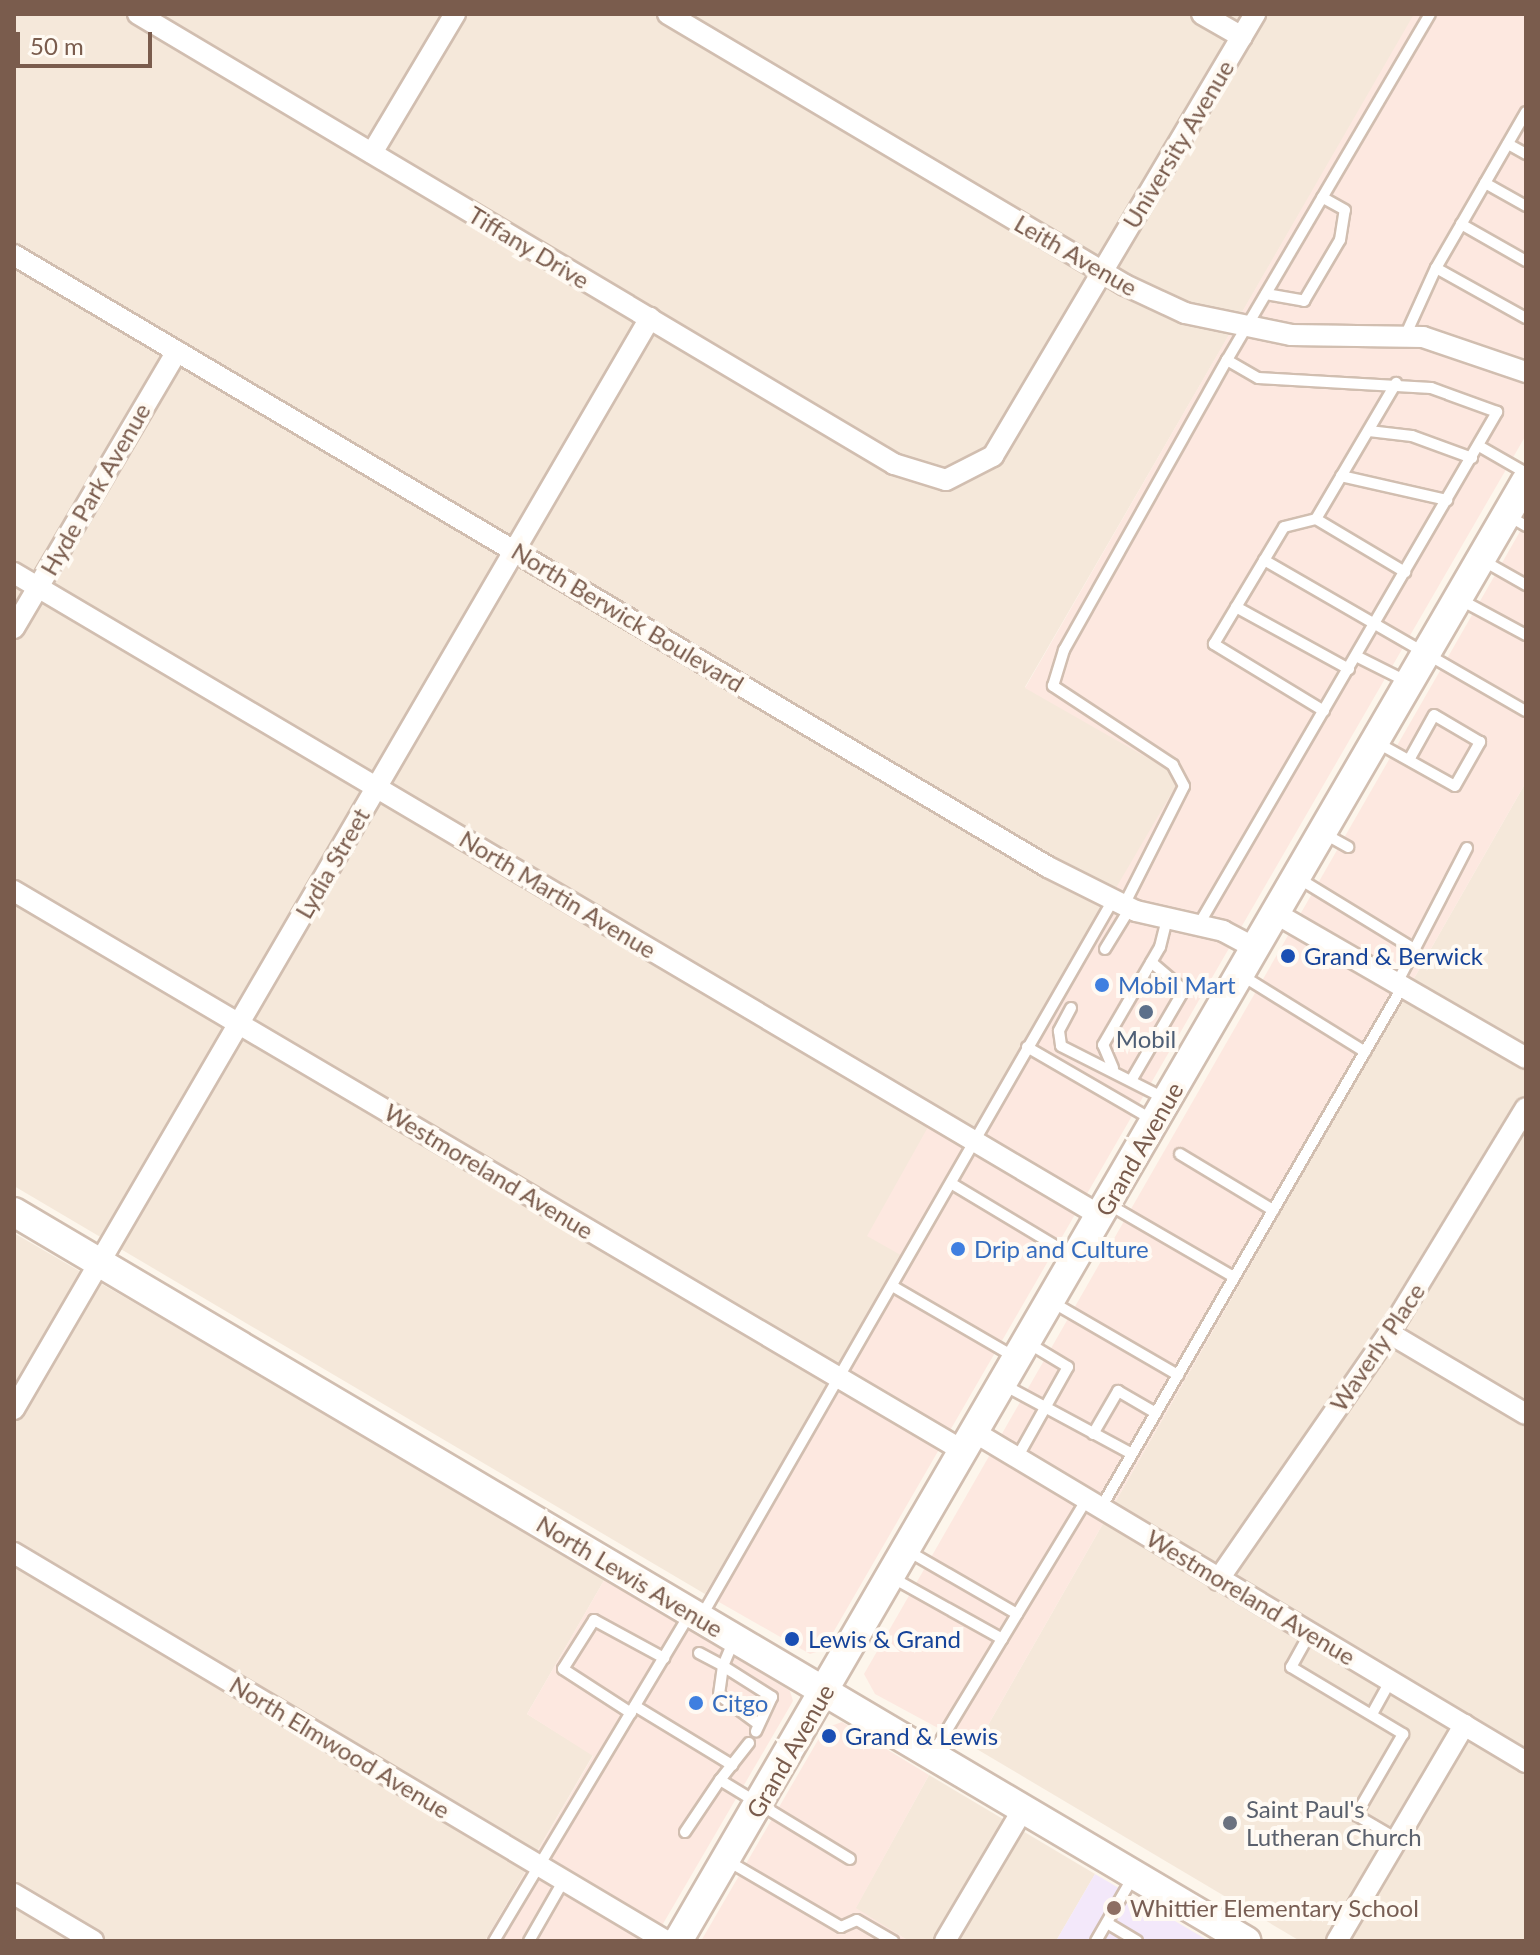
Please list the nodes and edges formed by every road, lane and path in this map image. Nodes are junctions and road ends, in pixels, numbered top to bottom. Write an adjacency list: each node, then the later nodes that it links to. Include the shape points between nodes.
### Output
1 (138, 14): 10 (street, Tiffany Drive)
2 (455, 14): 10 (street)
3 (668, 14): 19 (street, Leith Avenue)
4 (1202, 14): 7 (street)
5 (1255, 14): 7 (street, University Avenue)
6 (1430, 14): 13 (lane)
7 (1242, 37): 19 (street, University Avenue)
8 (1526, 112): 9 (lane)
9 (1508, 144): 11 (lane); 12 (lane)
10 (372, 153): 21 (street, Tiffany Drive)
11 (1526, 154)
12 (1485, 183): 14 (lane); 15 (lane)
13 (1322, 197): 20 (lane); 20 (lane, via 1345,210 1340,240 1304,301)
14 (1526, 206)
15 (1461, 224): 17 (lane); 18 (lane)
16 (14, 255): 25 (street, North Berwick Boulevard)
17 (1526, 261)
18 (1436, 268): 22 (lane); 24 (lane)
19 (1102, 272): 23 (street, Leith Avenue, via 1185,313); 33 (street, University Avenue, via 993,456 946,480)
20 (1266, 294): 23 (lane)
21 (650, 318): 33 (street, Tiffany Drive); 39 (street, Lydia Street)
22 (1526, 318)
23 (1245, 328): 24 (street, Leith Avenue); 26 (lane)
24 (1406, 334): 27 (street, Leith Avenue, via 1476,350)
25 (177, 351): 39 (street, North Berwick Boulevard); 45 (street, Hyde Park Avenue)
26 (1227, 360): 28 (lane, via 1258,378 1291,383); 65 (lane, via 1064,650 1053,686 1173,765 1184,786)
27 (1526, 372)
28 (1396, 383): 29 (lane); 30 (lane, via 1497,412)
29 (1369, 431): 31 (lane, via 1412,436); 34 (lane)
30 (1479, 446): 31 (lane); 32 (lane)
31 (1472, 458): 36 (lane)
32 (1526, 473)
33 (923, 476)
34 (1341, 476): 36 (lane); 37 (lane)
35 (1526, 481): 38 (main road, Grand Avenue)
36 (1447, 500): 42 (lane)
37 (1316, 519): 41 (lane, via 1284,527); 42 (lane)
38 (1516, 520): 40 (main road, Grand Avenue)
39 (514, 550): 59 (street, Lydia Street); 65 (street, North Berwick Boulevard)
40 (1480, 559): 44 (lane); 46 (main road, Grand Avenue)
41 (1264, 560): 47 (lane); 48 (lane)
42 (1405, 572): 48 (lane)
43 (14, 573): 45 (street, North Martin Avenue)
44 (1526, 585)
45 (38, 587): 49 (street, Hyde Park Avenue); 59 (street, North Martin Avenue)
46 (1458, 598): 50 (lane); 51 (main road, Grand Avenue)
47 (1236, 607): 53 (lane); 55 (lane, via 1214,644)
48 (1373, 626): 51 (lane); 52 (lane)
49 (14, 628)
50 (1526, 635)
51 (1426, 653): 54 (main road, Grand Avenue); 56 (lane)
52 (1356, 656): 53 (lane); 54 (lane)
53 (1349, 669): 55 (lane)
54 (1409, 682): 57 (main road, Grand Avenue)
55 (1324, 711): 68 (lane)
56 (1526, 711)
57 (1375, 741): 58 (lane); 60 (main road, Grand Avenue)
58 (1409, 760): 58 (lane, via 1455,786 1480,742 1434,715)
59 (376, 787): 76 (street, Lydia Street); 84 (street, North Martin Avenue)
60 (1322, 832): 61 (lane); 63 (main road, Grand Avenue)
61 (1348, 847)
62 (1467, 848): 71 (lane)
63 (1296, 877): 66 (main road, Grand Avenue); 71 (lane)
64 (14, 891): 76 (street, Westmoreland Avenue)
65 (1122, 904): 67 (street, North Berwick Boulevard); 70 (lane); 77 (lane)
66 (1275, 913): 69 (main road, Grand Avenue); 74 (street)
67 (1167, 919): 68 (street, North Berwick Boulevard); 72 (lane)
68 (1198, 926): 69 (street, North Berwick Boulevard)
69 (1255, 948): 73 (main road, Grand Avenue)
70 (1105, 949)
71 (1416, 950): 74 (lane)
72 (1151, 962): 80 (lane, via 1103,1045); 81 (lane, via 1184,990)
73 (1240, 974): 78 (lane); 83 (main road, Grand Avenue)
74 (1400, 984): 78 (lane); 79 (street)
75 (1071, 1008): 80 (lane, via 1059,1031 1061,1046)
76 (239, 1023): 91 (street, Lydia Street); 98 (street, Westmoreland Avenue)
77 (1027, 1047): 83 (lane); 84 (lane)
78 (1365, 1052): 88 (lane)
79 (1526, 1058)
80 (1113, 1068): 81 (lane)
81 (1132, 1079): 83 (lane)
82 (1526, 1108): 95 (street, Waverly Place)
83 (1162, 1110): 87 (main road, Grand Avenue)
84 (978, 1144): 86 (lane); 87 (street, North Martin Avenue)
85 (1180, 1154): 88 (lane)
86 (954, 1185): 90 (lane); 93 (lane)
87 (1104, 1210): 90 (main road, Grand Avenue); 92 (lane)
88 (1273, 1210): 92 (lane)
89 (14, 1212): 91 (main road, North Lewis Avenue)
90 (1076, 1259): 94 (main road, Grand Avenue)
91 (99, 1263): 101 (street, Lydia Street); 114 (main road, North Lewis Avenue)
92 (1234, 1277): 97 (lane)
93 (894, 1287): 96 (lane); 98 (lane)
94 (1052, 1302): 96 (main road, Grand Avenue); 97 (lane)
95 (1389, 1333): 103 (street); 112 (street, Waverly Place)
96 (1023, 1351): 99 (main road, Grand Avenue); 100 (lane, via 1068,1367)
97 (1178, 1375): 102 (lane)
98 (840, 1379): 105 (street, Westmoreland Avenue); 114 (lane)
99 (1004, 1385): 100 (lane); 105 (main road, Grand Avenue)
100 (1045, 1408): 104 (lane); 107 (lane)
101 (14, 1409)
102 (1156, 1413): 104 (lane, via 1118,1391); 106 (lane)
103 (1526, 1414)
104 (1093, 1434): 106 (lane)
105 (971, 1442): 107 (street, Westmoreland Avenue); 109 (main road, Grand Avenue)
106 (1132, 1454): 108 (lane)
107 (1018, 1456): 108 (street, Westmoreland Avenue)
108 (1095, 1501): 112 (street, Westmoreland Avenue); 113 (lane)
109 (908, 1551): 111 (main road, Grand Avenue); 113 (lane)
110 (14, 1553): 137 (street, North Elmwood Avenue)
111 (893, 1578): 117 (lane); 122 (main road, Grand Avenue)
112 (1218, 1580): 115 (street, Westmoreland Avenue)
113 (1017, 1614): 117 (lane)
114 (696, 1615): 116 (main road, North Lewis Avenue); 119 (lane)
115 (1310, 1633): 121 (street, Westmoreland Avenue); 124 (lane, via 1291,1667)
116 (735, 1638): 120 (lane); 122 (main road, North Lewis Avenue)
117 (1002, 1639): 127 (lane)
118 (699, 1653): 120 (lane)
119 (664, 1658): 123 (lane); 123 (lane, via 594,1620 563,1669)
120 (723, 1666): 120 (lane, via 770,1693 754,1727 719,1695)
121 (1390, 1681): 124 (lane); 125 (street, Westmoreland Avenue)
122 (825, 1692): 127 (main road, North Lewis Avenue); 131 (main road, Grand Avenue)
123 (633, 1710): 129 (lane); 137 (lane)
124 (1372, 1714): 134 (lane, via 1403,1734 1356,1815)
125 (1464, 1725): 128 (street, Westmoreland Avenue); 134 (street)
126 (743, 1744): 129 (lane)
127 (932, 1755): 132 (main road, North Lewis Avenue)
128 (1526, 1762)
129 (732, 1765): 130 (lane)
130 (720, 1780): 131 (lane); 133 (lane)
131 (758, 1806): 135 (lane); 136 (main road, Grand Avenue)
132 (1023, 1809): 138 (main road, North Lewis Avenue); 148 (street)
133 (685, 1832)
134 (1397, 1839): 152 (street)
135 (850, 1859)
136 (726, 1860): 146 (main road, Grand Avenue); 147 (lane, via 841,1927 857,1920)
137 (539, 1865): 139 (street, North Elmwood Avenue); 143 (lane)
138 (1134, 1875): 141 (lane); 151 (main road, North Lewis Avenue)
139 (564, 1880): 144 (lane); 145 (street, North Elmwood Avenue)
140 (14, 1894): 142 (street)
141 (1107, 1923): 149 (lane); 150 (lane)
142 (93, 1941)
143 (494, 1941)
144 (529, 1941)
145 (666, 1941)
146 (678, 1941)
147 (893, 1941)
148 (945, 1941)
149 (1096, 1941)
150 (1137, 1941)
151 (1246, 1941)
152 (1337, 1941)

